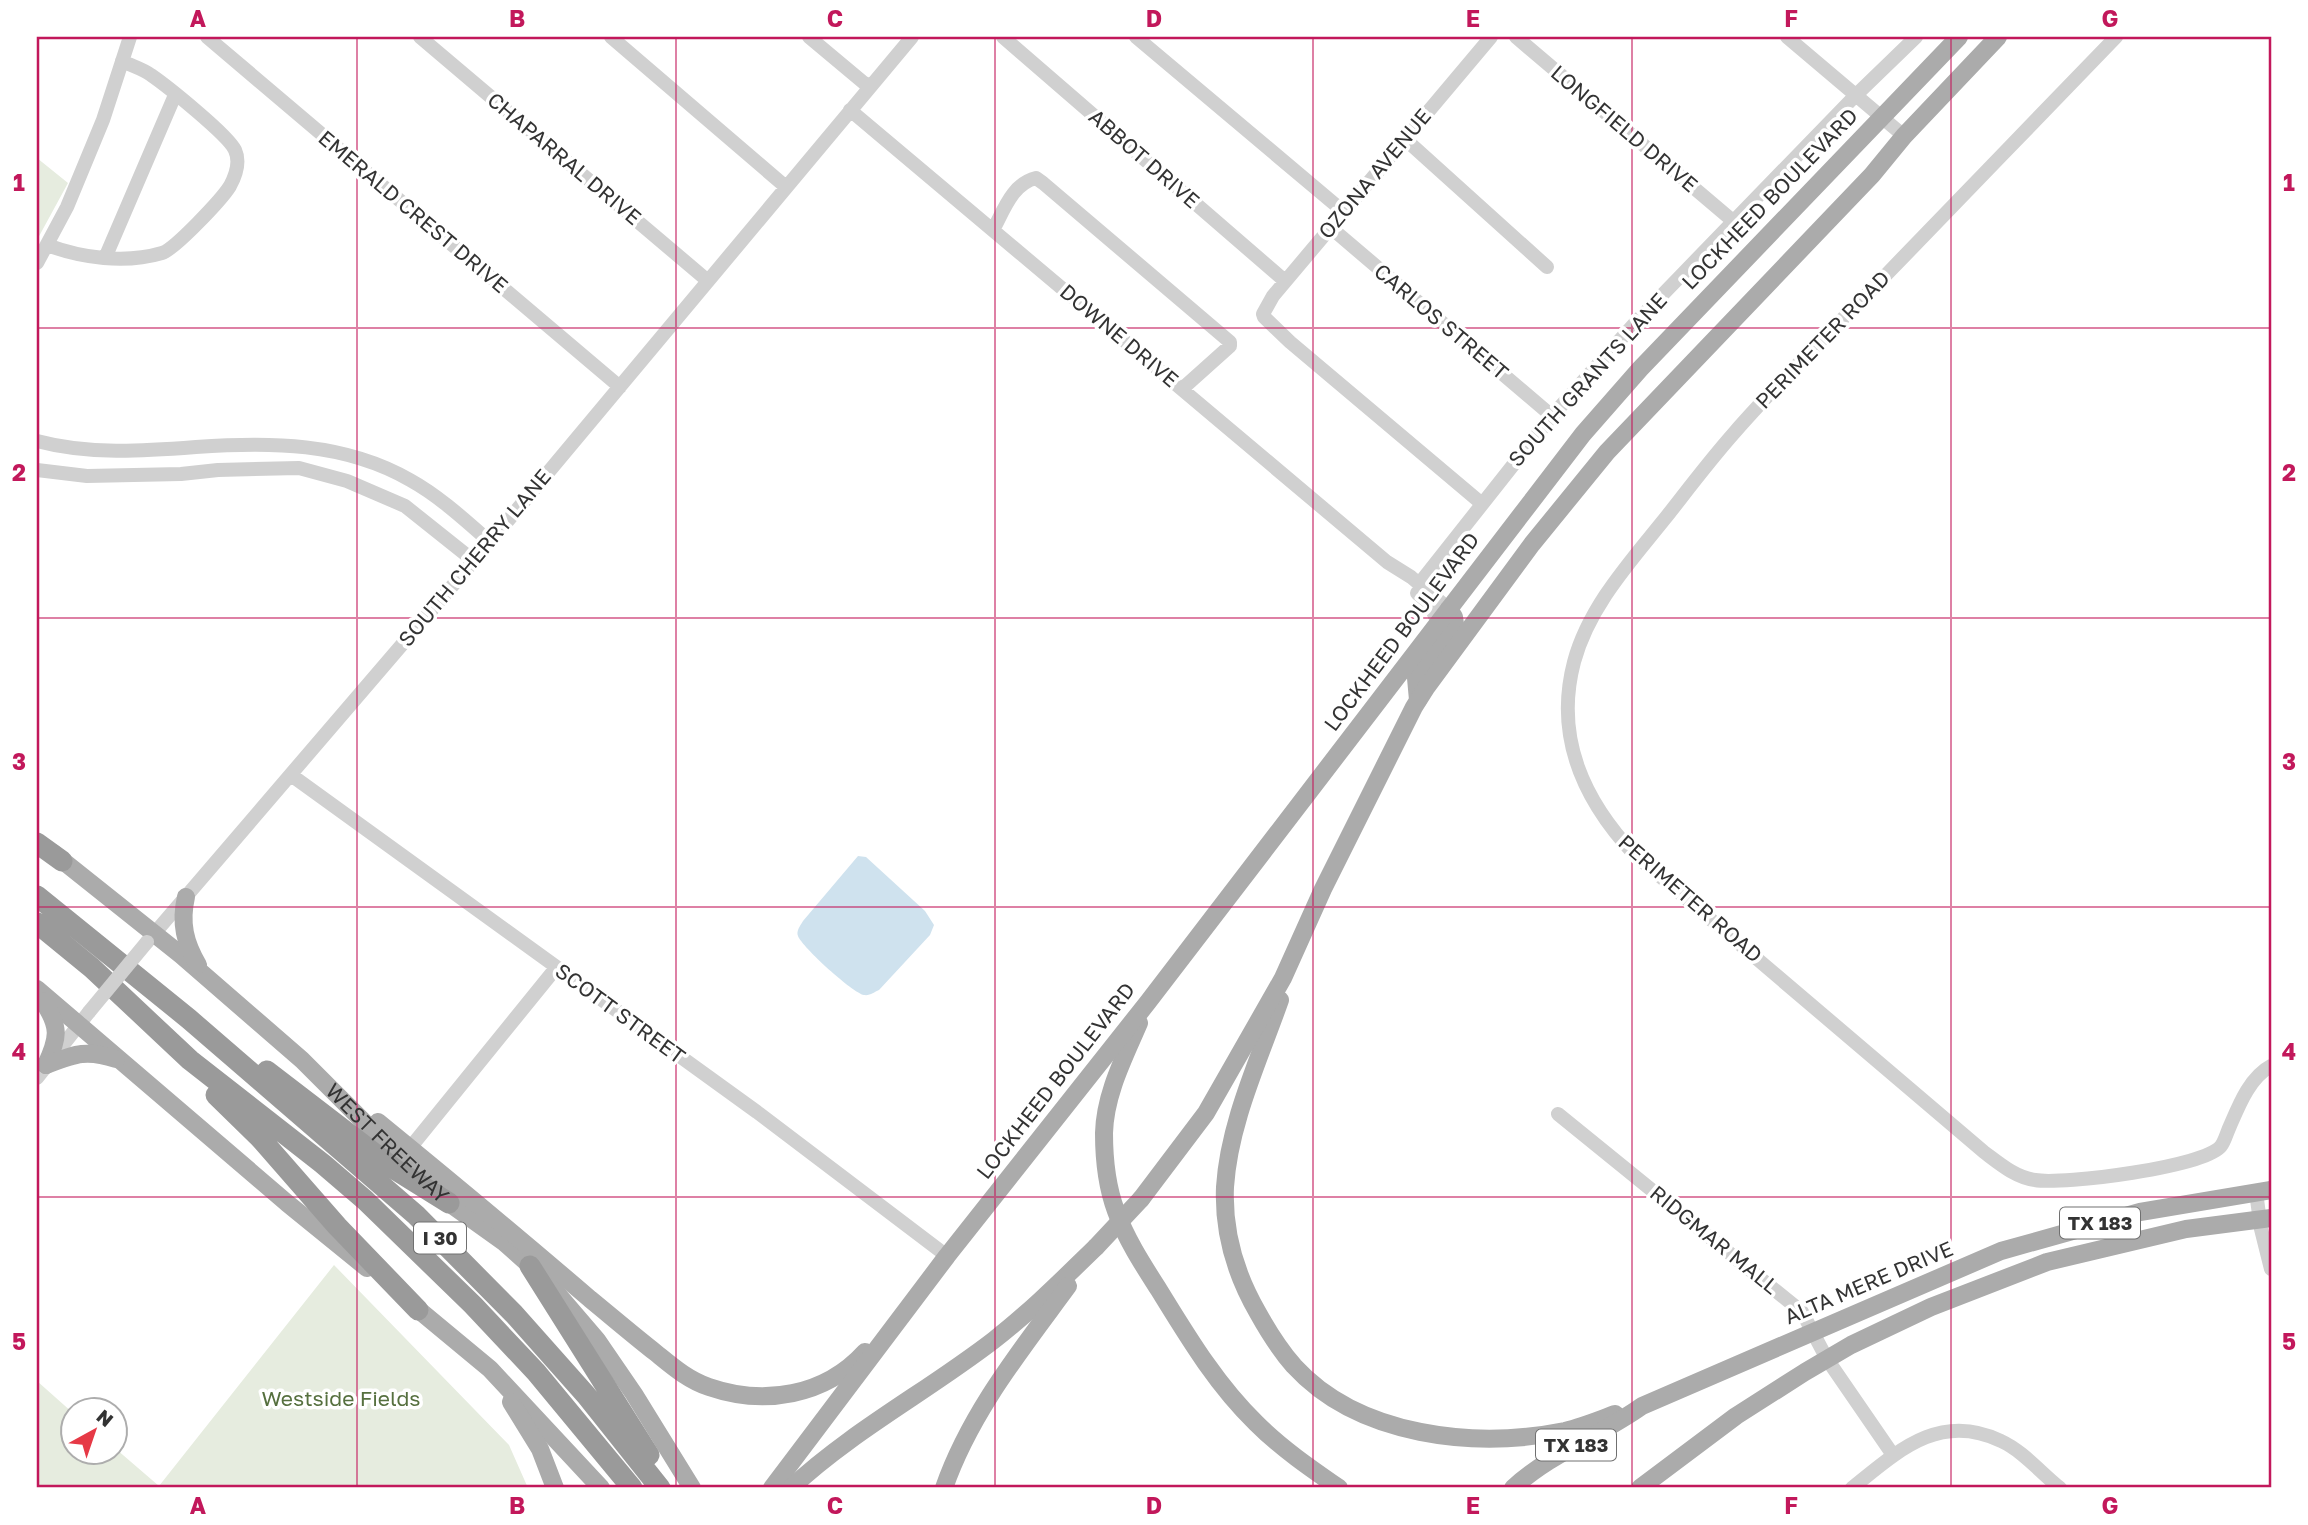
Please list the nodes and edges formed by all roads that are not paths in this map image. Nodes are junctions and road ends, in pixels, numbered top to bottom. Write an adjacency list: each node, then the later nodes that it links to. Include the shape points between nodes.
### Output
1 (130, 37): 16 (street)
2 (207, 37): 35 (street, EMERALD CREST DRIVE)
3 (420, 37): 33 (street, CHAPARRAL DRIVE)
4 (611, 37): 24 (street)
5 (809, 37): 17 (street)
6 (912, 37): 17 (street, SOUTH CHERRY LANE)
7 (1003, 37): 34 (street, ABBOT DRIVE)
8 (1136, 37): 25 (street)
9 (1491, 37): 23 (street, OZONA AVENUE)
10 (1516, 37): 26 (street, LONGFIELD DRIVE)
11 (1787, 37): 19 (street)
12 (1916, 37): 19 (street, SOUTH GRANTS LANE)
13 (1959, 37): 21 (main road, LOCKHEED BOULEVARD)
14 (1998, 37): 22 (main road)
15 (2116, 37): 64 (street, PERIMETER ROAD, via 1734,433 1643,546 1600,603 1574,662 1569,688 1573,748 1596,808 1635,855 1984,1152 2024,1178 2060,1181 2203,1158 2221,1146 2245,1093)
16 (122, 61): 18 (street, via 150,74); 29 (street, via 94,142)
17 (871, 86): 20 (street, SOUTH CHERRY LANE)
18 (175, 95): 30 (street); 30 (street, via 235,151 237,168 229,187 165,253)
19 (1855, 96): 21 (street); 26 (street, SOUTH GRANTS LANE)
20 (850, 110): 24 (street, SOUTH CHERRY LANE); 28 (street, DOWNE DRIVE)
21 (1881, 116): 22 (street); 45 (main road, LOCKHEED BOULEVARD, via 1640,369)
22 (1904, 136): 46 (main road, via 1607,452 1532,544)
23 (1405, 139): 25 (street, OZONA AVENUE); 32 (street)
24 (786, 187): 33 (street, SOUTH CHERRY LANE)
25 (1344, 212): 27 (street, OZONA AVENUE)
26 (1733, 221): 37 (street, SOUTH GRANTS LANE)
27 (1330, 228): 34 (street, OZONA AVENUE); 37 (street, CARLOS STREET)
28 (993, 230): 36 (street, DOWNE DRIVE); 36 (street, via 1015,191 1026,181 1040,180 1230,342)
29 (47, 245): 30 (street, via 70,254); 31 (street)
30 (105, 258)
31 (37, 263)
32 (1547, 267)
33 (708, 281): 35 (street, SOUTH CHERRY LANE)
34 (1285, 281): 40 (street, OZONA AVENUE, via 1263,314)
35 (620, 387): 41 (street, SOUTH CHERRY LANE)
36 (1182, 389): 43 (street, DOWNE DRIVE)
37 (1552, 416): 40 (street, SOUTH GRANTS LANE)
38 (37, 441): 41 (street, via 90,450 136,451 318,447 409,479)
39 (37, 470): 42 (street, via 87,476 299,468 347,481 405,506)
40 (1481, 503): 44 (street, SOUTH GRANTS LANE)
41 (491, 542): 42 (street, SOUTH CHERRY LANE)
42 (474, 561): 47 (street, SOUTH CHERRY LANE)
43 (1387, 562): 44 (street, DOWNE DRIVE); 45 (street, DOWNE DRIVE)
44 (1419, 584): 45 (street, DOWNE DRIVE)
45 (1443, 616): 46 (main road, via 1454,617 1455,624 1416,678); 58 (main road, LOCKHEED BOULEVARD)
46 (1418, 699): 56 (main road)
47 (291, 775): 51 (street, SOUTH CHERRY LANE); 54 (street, SCOTT STREET)
48 (37, 841): 49 (highway)
49 (62, 861): 53 (main road, WEST FREEWAY)
50 (37, 896): 60 (highway, WEST FREEWAY / I 30)
51 (186, 897): 53 (street, SOUTH CHERRY LANE); 55 (main road, via 183,929 188,948)
52 (37, 923): 61 (highway, I 30)
53 (151, 937): 55 (main road, WEST FREEWAY); 59 (street, SOUTH CHERRY LANE, bridge)
54 (556, 968): 67 (street); 72 (street, SCOTT STREET)
55 (204, 974): 62 (main road, WEST FREEWAY)
56 (1283, 978): 71 (main road, bridge, via 1206,1113 1141,1199); 80 (main road, via 1283,993 1229,1151 1226,1206 1239,1274 1269,1333 1294,1366 1314,1384 1370,1418 1400,1428 1464,1438 1566,1431)
57 (37, 989): 59 (main road); 65 (main road, via 56,1022 55,1044)
58 (1148, 1002): 72 (main road, LOCKHEED BOULEVARD); 91 (main road, via 1106,1111 1106,1169 1116,1211 1142,1262 1211,1371 1254,1421)
59 (84, 1018): 63 (main road); 65 (street, SOUTH CHERRY LANE)
60 (189, 1019): 69 (highway, via 213,1029 396,1170); 86 (highway, WEST FREEWAY / I 30, via 459,1257 562,1367)
61 (190, 1060): 76 (highway, via 210,1089); 85 (highway, I 30, via 323,1164 427,1260 537,1372)
62 (302, 1060): 67 (main road); 69 (main road, WEST FREEWAY)
63 (122, 1061): 65 (main road, via 85,1052); 76 (main road)
64 (2271, 1066)
65 (41, 1071)
66 (1558, 1114): 77 (street, RIDGMAR MALL, via 1802,1311)
67 (410, 1148): 75 (main road, via 681,1373 725,1392 787,1395 830,1380 857,1361)
68 (2264, 1191): 70 (street); 77 (main road, ALTA MERE DRIVE / TX 183, via 2140,1212 2048,1236 2001,1251)
69 (450, 1203): 73 (main road, WEST FREEWAY)
70 (2266, 1218): 74 (street, via 2261,1228); 78 (main road, TX 183, via 2166,1233 2047,1262 1921,1312)
71 (1096, 1247): 89 (main road, via 1023,1317); 90 (main road, via 998,1383 963,1441)
72 (947, 1256): 75 (main road, LOCKHEED BOULEVARD)
73 (530, 1266): 86 (highway, via 662,1475); 87 (main road, WEST FREEWAY, via 597,1340)
74 (2271, 1269)
75 (922, 1290): 88 (main road)
76 (418, 1310): 79 (main road)
77 (1813, 1332): 78 (street, RIDGMAR MALL); 80 (main road, ALTA MERE DRIVE / TX 183)
78 (1827, 1359): 81 (street, RIDGMAR MALL); 82 (main road, TX 183, via 1736,1416)
79 (490, 1369): 83 (main road, via 540,1449); 84 (main road)
80 (1642, 1406): 92 (main road, ALTA MERE DRIVE / TX 183, via 1566,1449)
81 (1893, 1455): 93 (street); 94 (street, via 1939,1432 1967,1432 2000,1441)
82 (1641, 1487)
83 (555, 1488)
84 (601, 1488)
85 (632, 1488)
86 (663, 1488)
87 (692, 1488)
88 (772, 1488)
89 (792, 1488)
90 (944, 1488)
91 (1339, 1488)
92 (1513, 1488)
93 (1852, 1488)
94 (2060, 1488)

